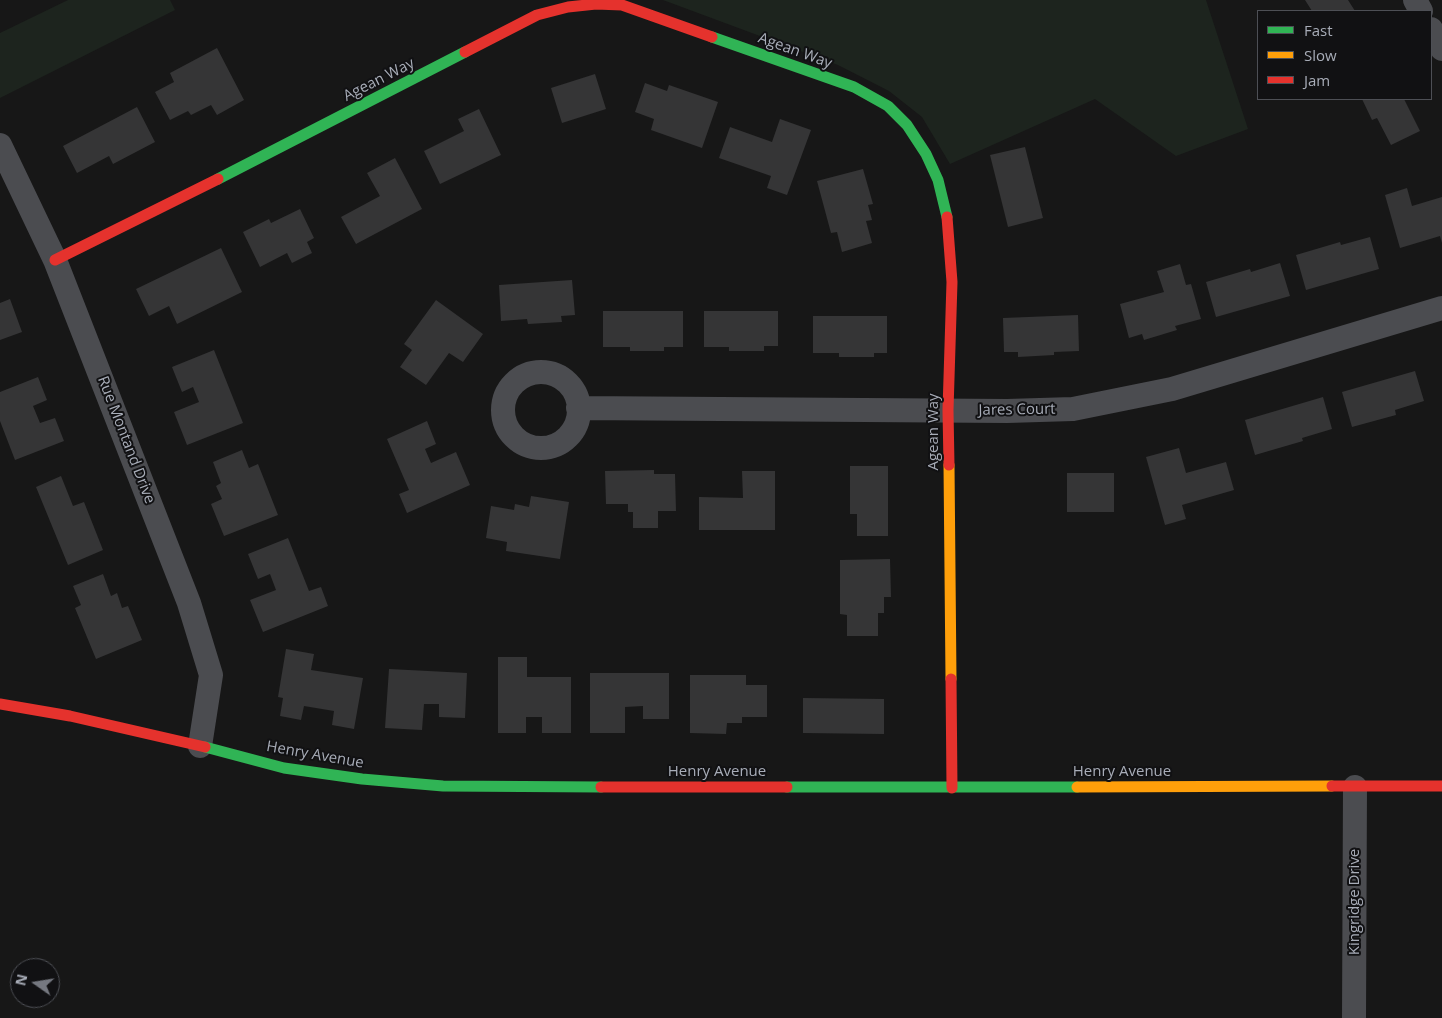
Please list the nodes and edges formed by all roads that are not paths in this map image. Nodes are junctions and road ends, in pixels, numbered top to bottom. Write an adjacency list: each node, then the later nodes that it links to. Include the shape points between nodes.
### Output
1 (1432, 31): 2 (street)
2 (1442, 49)
3 (0, 144): 4 (street, Rue Montand Drive)
4 (55, 260): 7 (street, Agean Way, via 537,15 568,7 622,5 854,87 888,106 907,125 938,180 948,219 952,282); 9 (street, Rue Montand Drive, via 189,603 211,676)
5 (1442, 308): 7 (street, Jares Court, via 1172,389 1073,409)
6 (578, 408): 7 (street, Jares Court)
7 (948, 410): 12 (street, Agean Way)
8 (0, 704): 9 (street, Henry Avenue, via 70,716)
9 (200, 746): 12 (street, Henry Avenue, via 284,768 443,786)
10 (1442, 786): 11 (street, Henry Avenue)
11 (1355, 787): 12 (street, Henry Avenue); 13 (street, Kingridge Drive)
12 (952, 788)
13 (1354, 1018)

